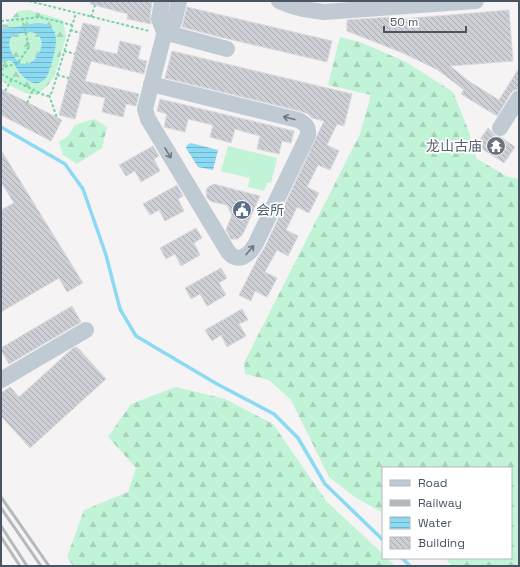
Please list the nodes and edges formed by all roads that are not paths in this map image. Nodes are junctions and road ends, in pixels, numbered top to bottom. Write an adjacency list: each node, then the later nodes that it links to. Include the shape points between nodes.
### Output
1 (162, 1): 5 (street, via 159,20)
2 (179, 1): 5 (street, via 174,22)
3 (279, 1): 4 (street, via 304,10 324,12)
4 (476, 1)
5 (164, 33): 6 (street); 7 (street)
6 (227, 49)
7 (151, 84): 7 (street, one-way to 7, via 145,109 148,119 226,250 236,258 245,256 256,243 308,135 306,126 298,120)
8 (519, 98): 9 (street)
9 (500, 128)
10 (86, 330): 11 (street)
11 (1, 380)

